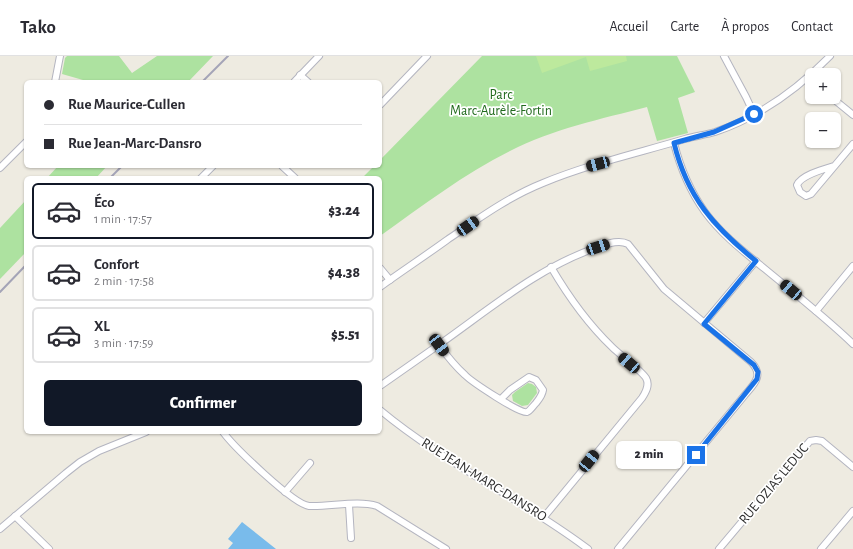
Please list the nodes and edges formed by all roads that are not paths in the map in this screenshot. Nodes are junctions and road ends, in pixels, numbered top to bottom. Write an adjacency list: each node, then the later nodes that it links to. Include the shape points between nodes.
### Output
1 (60, 56): 8 (street)
2 (318, 56): 7 (street)
3 (427, 56): 12 (street)
4 (724, 56): 14 (street)
5 (830, 56): 6 (street)
6 (820, 68)
7 (300, 75): 9 (street); 10 (street)
8 (55, 80)
9 (296, 80)
10 (306, 80)
11 (805, 82): 14 (street)
12 (382, 103)
13 (840, 104): 15 (street)
14 (754, 114): 16 (street, via 714,132)
15 (853, 115)
16 (674, 143): 25 (street, via 685,176 702,207 725,235); 29 (street, via 570,173 527,190 475,220)
17 (24, 144): 20 (street)
18 (853, 144): 19 (street)
19 (834, 166): 19 (street, via 800,180 797,185 800,192 804,196 810,195)
20 (0, 168)
21 (211, 168): 23 (street)
22 (284, 168): 24 (street)
23 (203, 176)
24 (293, 176)
25 (756, 261): 31 (street); 32 (street)
26 (853, 266): 31 (street)
27 (551, 267): 32 (street, via 595,248 626,242 664,289); 34 (street, via 518,287); 46 (street, via 590,323 613,348 645,376 648,384 642,398)
28 (382, 270): 29 (street)
29 (390, 280): 30 (street)
30 (382, 286)
31 (816, 311): 33 (street)
32 (704, 324): 52 (street, via 754,365 758,372 757,379)
33 (853, 344)
34 (439, 345): 35 (street); 36 (street, via 466,376)
35 (382, 385)
36 (501, 399): 36 (street, via 529,377 536,380 542,390 541,397 528,412 519,410)
37 (382, 412): 46 (street, RUE JEAN-MARC-DANSRO, via 418,440)
38 (141, 434): 45 (street, via 99,451 80,462)
39 (225, 434): 42 (street)
40 (310, 463): 42 (street)
41 (853, 467): 53 (street, RUE OZIAS LEDUC, via 822,442 810,441)
42 (285, 492): 43 (street, via 297,502 308,506)
43 (349, 505): 48 (street); 50 (street, via 377,506)
44 (853, 510): 54 (street)
45 (15, 516): 47 (street); 49 (street)
46 (544, 517): 51 (street, RUE JEAN-MARC-DANSRO)
47 (0, 529)
48 (350, 538)
49 (49, 549)
50 (446, 549)
51 (588, 549)
52 (618, 549)
53 (719, 549)
54 (821, 549)

